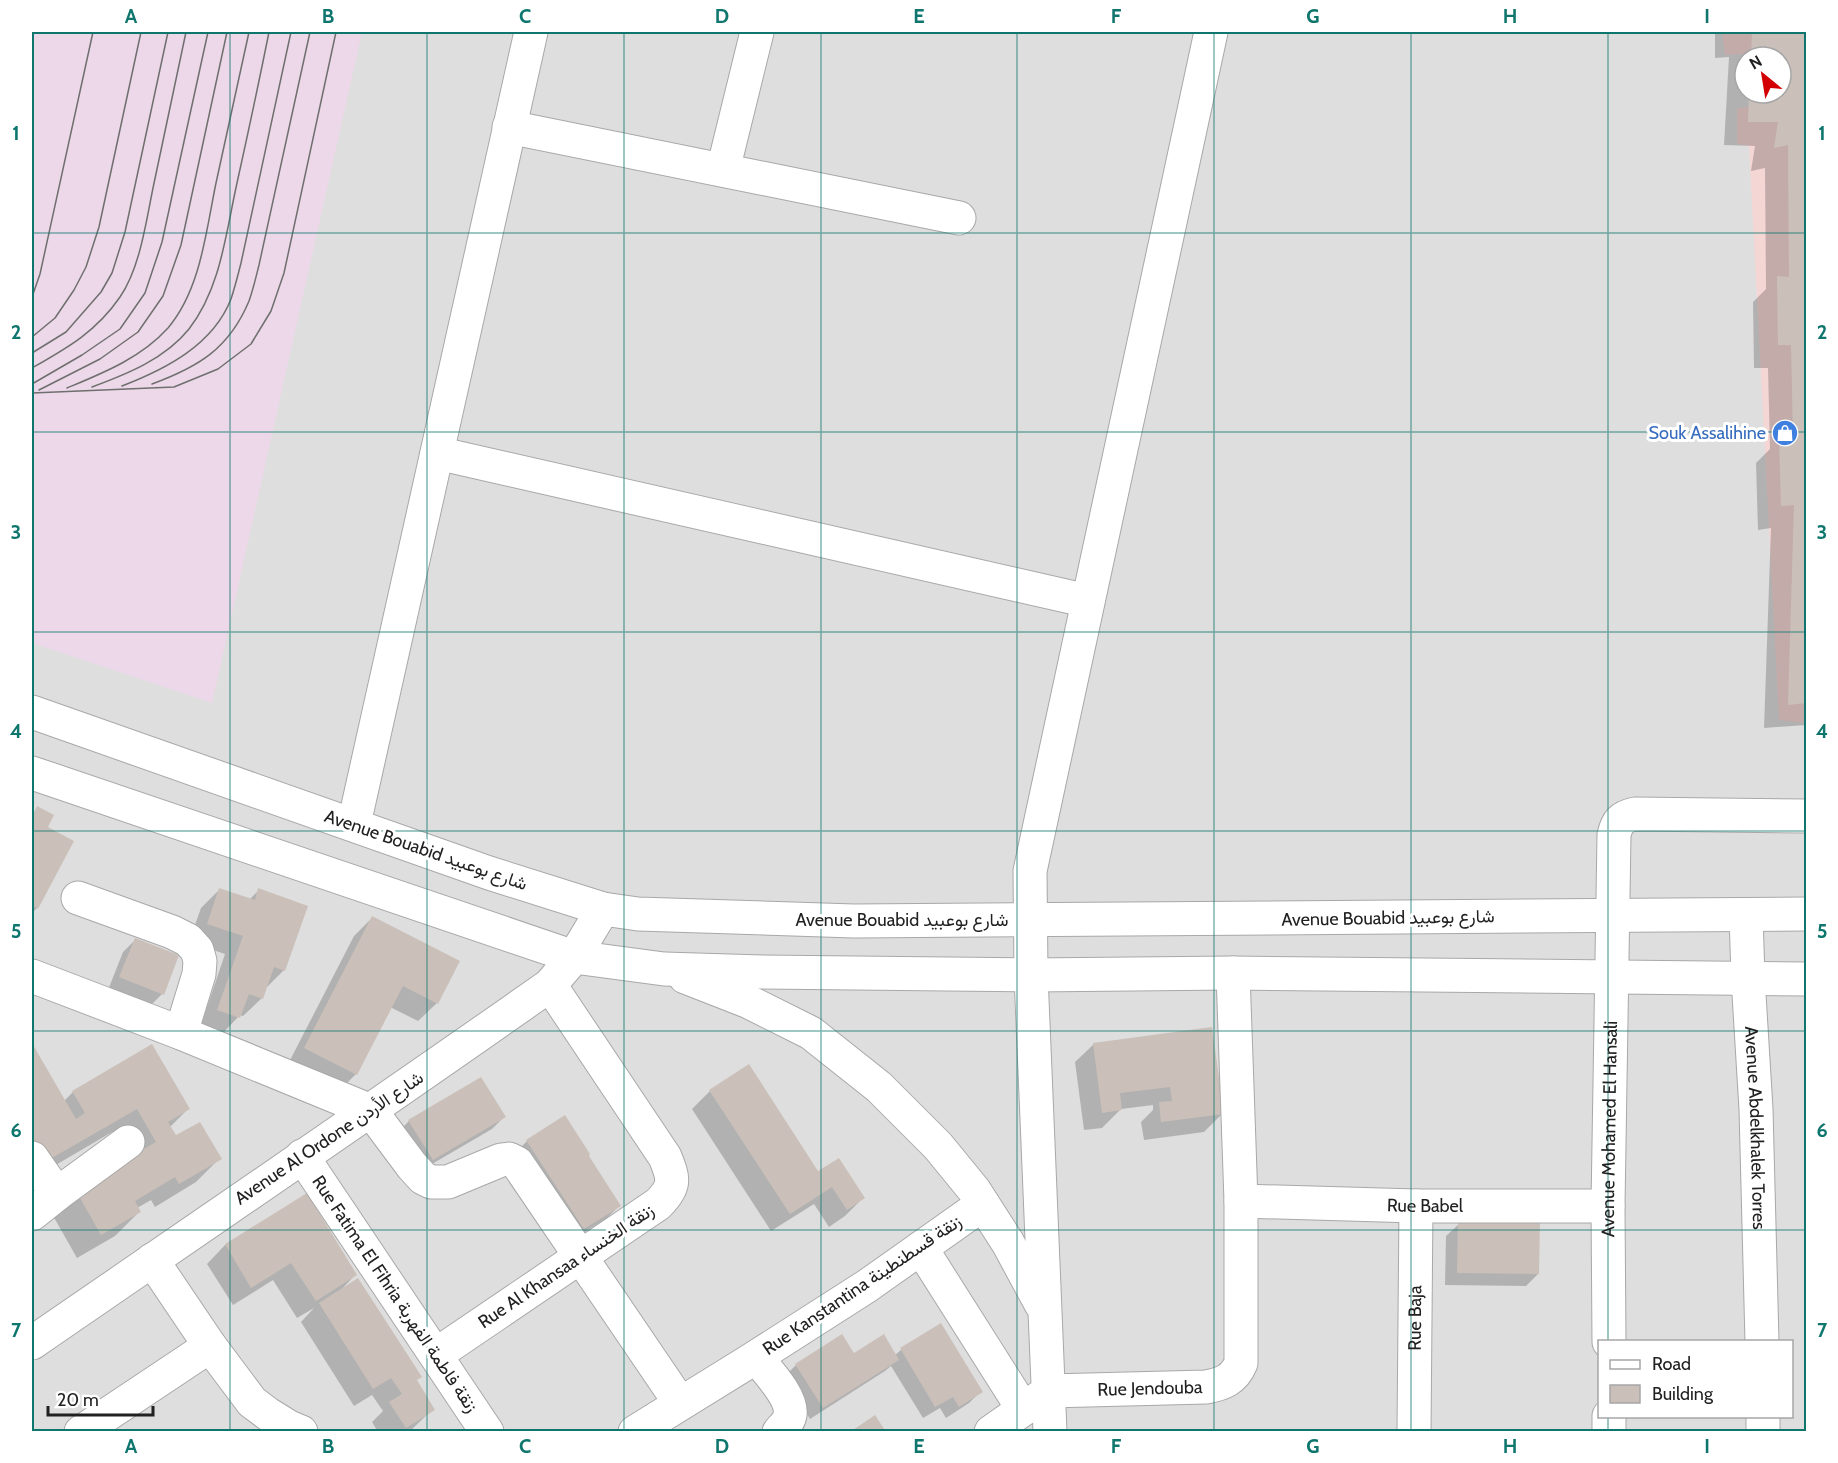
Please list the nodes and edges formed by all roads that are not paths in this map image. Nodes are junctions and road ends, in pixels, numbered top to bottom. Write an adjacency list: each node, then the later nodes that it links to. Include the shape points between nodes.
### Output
1 (531, 32): 4 (street)
2 (757, 32): 5 (street)
3 (1211, 32): 8 (street)
4 (509, 127): 5 (street); 7 (street)
5 (723, 170): 6 (street)
6 (959, 218)
7 (437, 453): 8 (street); 12 (street)
8 (1088, 602): 18 (street, via 1030,871)
9 (32, 712): 12 (street, Avenue Bouabid شارع بوعبيد)
10 (32, 773): 19 (street)
11 (1806, 816): 16 (street, Avenue Mohamed El Hansali, via 1624,817 1616,824 1614,836)
12 (354, 824): 14 (street, Avenue Bouabid شارع بوعبيد)
13 (78, 898): 28 (street, via 172,932 197,950 199,974)
14 (603, 909): 18 (street, Avenue Bouabid شارع بوعبيد, via 696,917); 19 (street, Avenue Al Ordone شارع الأردن)
15 (1806, 914): 17 (street, Avenue Bouabid شارع بوعبيد)
16 (1612, 915): 17 (street, Avenue Bouabid شارع بوعبيد); 18 (street, Avenue Bouabid شارع بوعبيد); 24 (street, Avenue Mohamed El Hansali)
17 (1746, 915): 25 (street, Avenue Abdelkhalek Torres)
18 (1030, 921): 22 (street)
19 (574, 957): 20 (street); 27 (street, Avenue Al Ordone شارع الأردن)
20 (664, 969): 22 (street); 35 (street, via 749,1002 811,1033 879,1087 938,1146)
21 (1233, 973): 22 (street); 24 (street); 34 (street)
22 (1031, 975): 42 (street)
23 (32, 976): 28 (street)
24 (1612, 976): 25 (street); 37 (street, Avenue Mohamed El Hansali)
25 (1748, 978): 26 (street); 44 (street, Avenue Abdelkhalek Torres)
26 (1806, 979)
27 (550, 985): 29 (street, Avenue Al Ordone شارع الأردن); 40 (street, Rue Al Khansaa زنقة الخنساء, via 672,1173 668,1194 658,1204)
28 (181, 1033): 29 (street)
29 (371, 1111): 31 (street, Avenue Al Ordone شارع الأردن); 40 (street, via 412,1166 431,1182 448,1182 501,1160 517,1163)
30 (128, 1142): 33 (street)
31 (302, 1156): 41 (street, Avenue Al Ordone شارع الأردن); 47 (street, Rue Fatima El Fihria زنقة فاطمة الفهربة)
32 (32, 1158): 33 (street)
33 (57, 1194): 38 (street)
34 (1241, 1201): 36 (street, Rue Babel); 49 (street, Rue Jendouba, via 1241,1363 1230,1379 1206,1387)
35 (982, 1204): 39 (street, Rue Kanstantina زنقة قسطنطينة); 42 (street)
36 (1416, 1206): 37 (street, Rue Babel); 59 (street, Rue Baja)
37 (1608, 1206): 43 (street, Avenue Mohamed El Hansali)
38 (32, 1214)
39 (921, 1248): 48 (street, Rue Kanstantina زنقة قسطنطينة); 51 (street)
40 (581, 1257): 47 (street, Rue Al Khansaa زنقة الخنساء); 50 (street)
41 (152, 1260): 45 (street, Avenue Al Ordone شارع الأردن); 46 (street)
42 (1045, 1310): 49 (street)
43 (1609, 1340)
44 (1762, 1340)
45 (32, 1343)
46 (210, 1346): 52 (street); 53 (street, via 252,1402)
47 (436, 1354): 54 (street, Rue Fatima El Fihria زنقة فاطمة الفهربة)
48 (756, 1357): 50 (street); 56 (street, Rue Kanstantina زنقة قسطنطينة, via 790,1405 791,1415)
49 (1049, 1391): 51 (street); 58 (street)
50 (680, 1403): 55 (street)
51 (1023, 1409): 57 (street)
52 (81, 1431)
53 (301, 1431)
54 (487, 1431)
55 (635, 1431)
56 (779, 1431)
57 (991, 1431)
58 (1050, 1431)
59 (1414, 1431)

